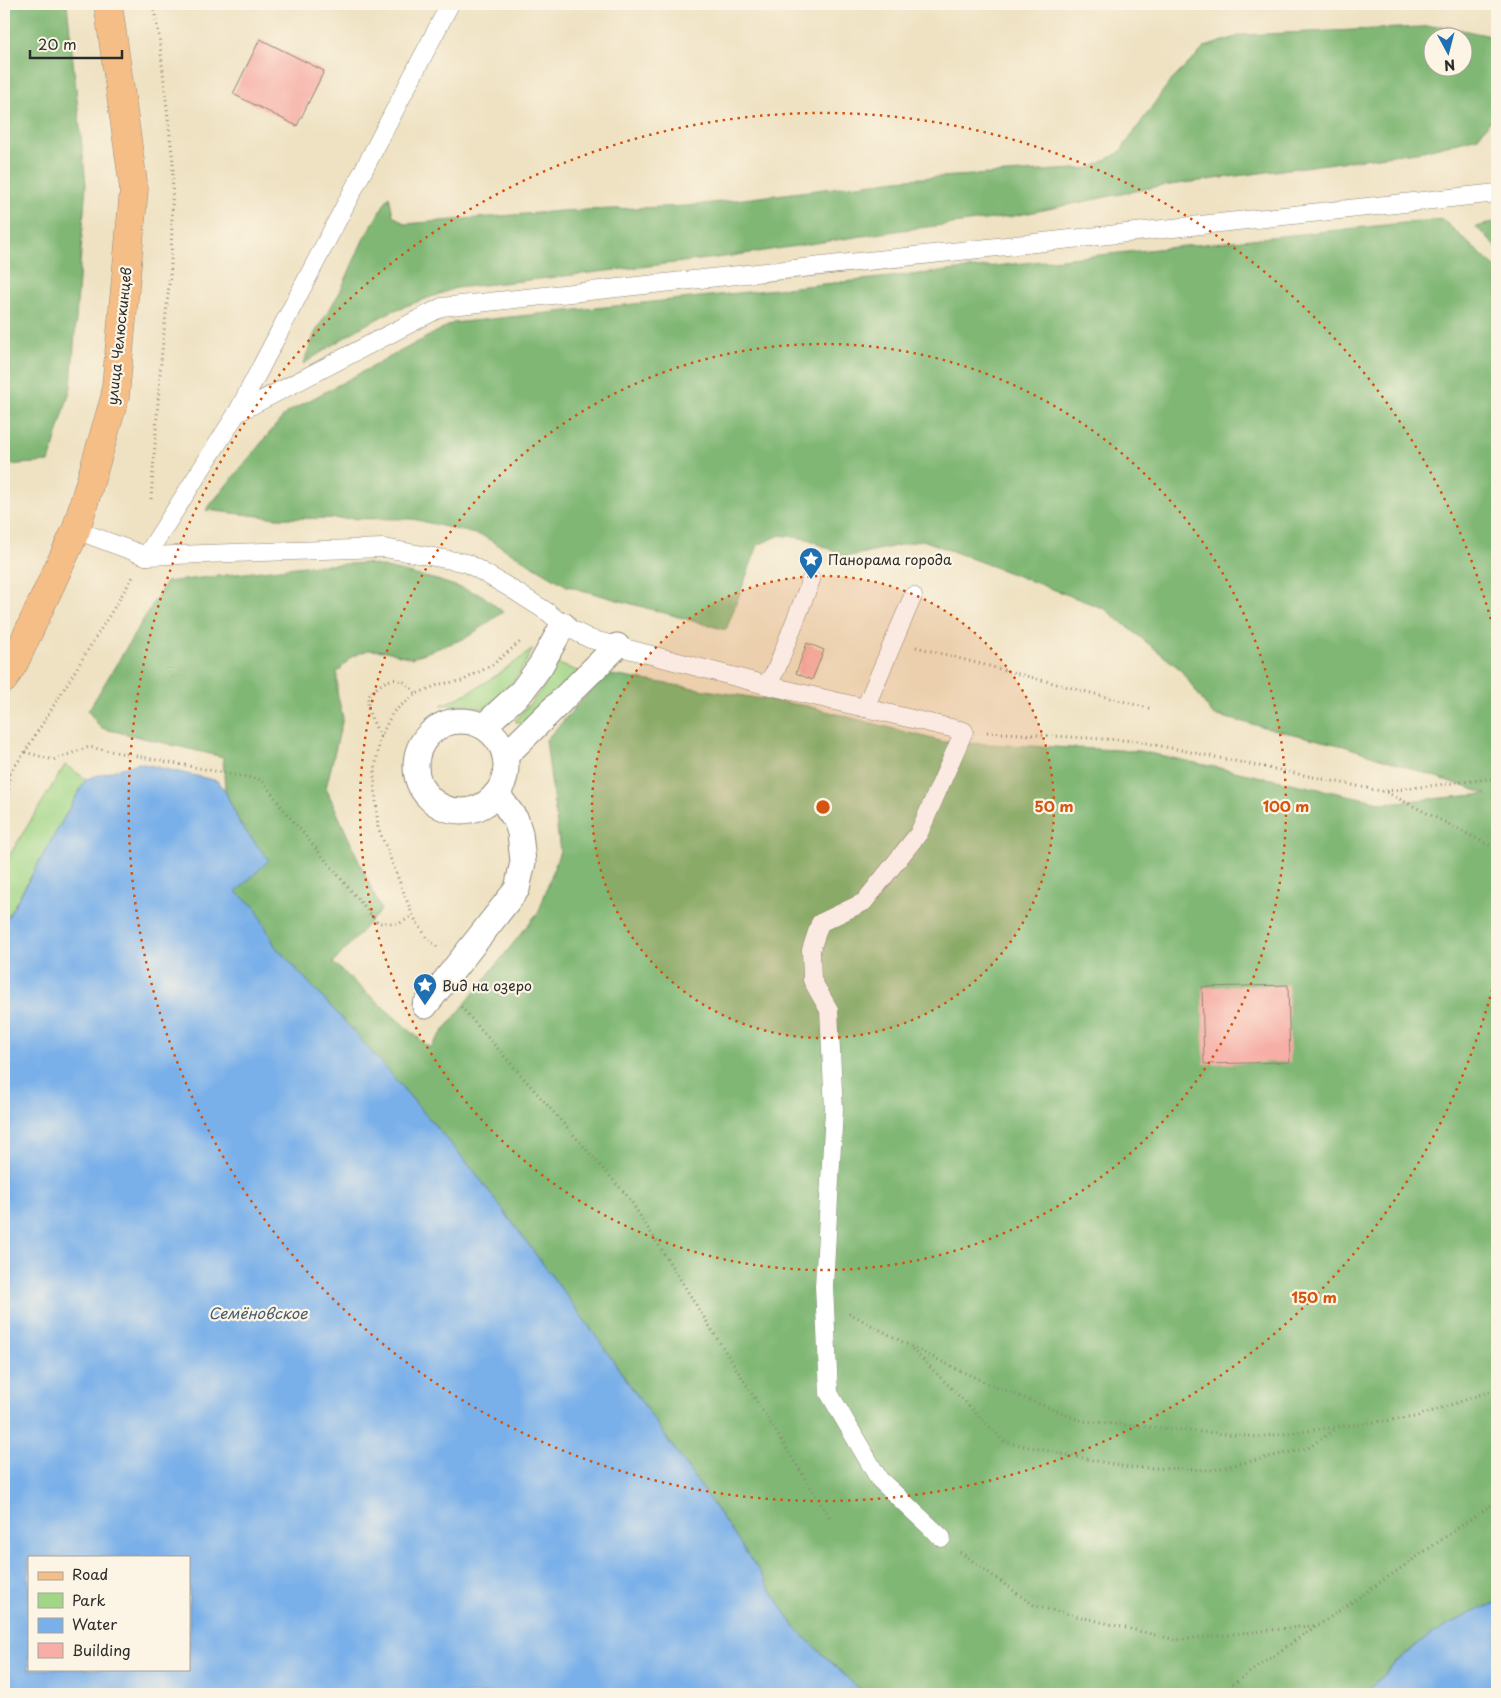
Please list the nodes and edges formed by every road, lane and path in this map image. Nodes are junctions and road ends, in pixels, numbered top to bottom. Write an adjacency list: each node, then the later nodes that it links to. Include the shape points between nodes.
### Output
1 (108, 4): 5 (main road, улица Челюскинцев, via 134,189 115,397)
2 (450, 4): 4 (lane)
3 (1497, 193): 4 (lane, via 442,307)
4 (236, 413): 6 (lane)
5 (76, 530): 6 (lane); 12 (main road, улица Челюскинцев)
6 (146, 556): 9 (lane, via 384,548 467,563)
7 (811, 580): 13 (lane, via 776,670)
8 (913, 596): 10 (lane)
9 (556, 619): 11 (lane, via 590,639); 14 (path, via 492,665 462,681 440,684); 17 (street, via 541,665 522,691)
10 (894, 641): 15 (lane); 16 (path)
11 (617, 646): 13 (lane); 21 (street)
12 (4, 679)
13 (766, 685): 15 (lane)
14 (416, 694): 19 (path, via 393,712); 19 (path, via 404,681 392,680 380,683 368,696 368,710)
15 (866, 708): 18 (lane)
16 (1152, 709)
17 (484, 726): 21 (street, via 501,744); 25 (street, via 456,721 439,726 426,737 417,752 416,770 421,787 432,801 448,810 465,811 482,806)
18 (964, 731): 24 (path, via 1138,742); 32 (lane, via 919,833 864,902 820,923 811,950 812,980 829,1010 834,1110)
19 (380, 738): 28 (path, via 374,776 378,827)
20 (24, 752): 28 (path, via 53,760 89,748 262,780 378,922 400,922)
21 (505, 756): 25 (street, via 504,779)
22 (9, 773): 26 (path, via 8,833)
23 (1497, 778): 24 (path)
24 (1386, 792): 27 (path)
25 (495, 795): 30 (street, via 516,820 520,833 522,862 516,889)
26 (4, 844)
27 (1497, 849)
28 (413, 916): 29 (path)
29 (427, 938)
30 (425, 1006)
31 (464, 1010): 37 (path, via 629,1198)
32 (825, 1299): 33 (path); 38 (lane, via 828,1393 879,1479)
33 (910, 1346): 35 (path, via 986,1383 1082,1422 1259,1437); 35 (path, via 1005,1442 1126,1468 1212,1470 1308,1448)
34 (1497, 1389): 35 (path, via 1415,1417)
35 (1338, 1427)
36 (1497, 1501): 39 (path)
37 (830, 1518)
38 (942, 1538): 39 (path, via 1034,1606 1176,1640)
39 (1319, 1625): 40 (path, via 1223,1691)
40 (1210, 1694)

